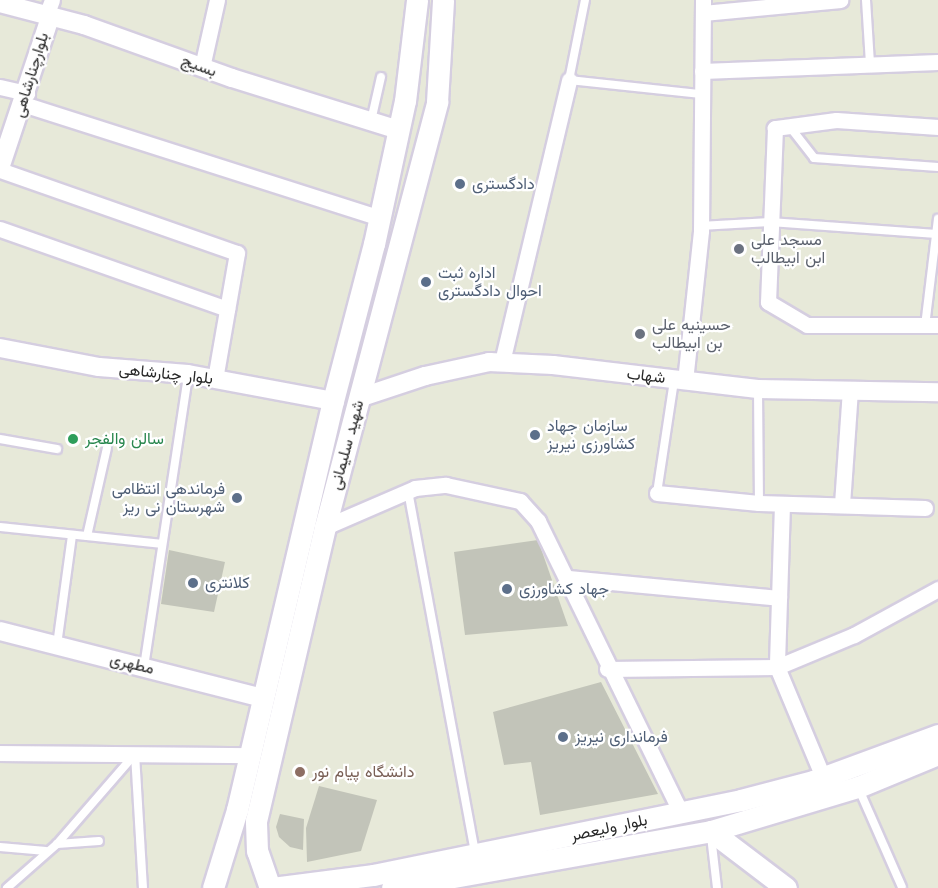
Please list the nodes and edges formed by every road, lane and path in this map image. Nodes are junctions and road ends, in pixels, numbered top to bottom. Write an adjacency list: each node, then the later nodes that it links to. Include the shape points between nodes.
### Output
1 (217, 0): 12 (street)
2 (417, 0): 22 (main road, شهید سلیمانی, via 415,42)
3 (442, 0): 23 (main road, شهید سلیمانی, via 437,102)
4 (585, 0): 15 (lane)
5 (840, 0): 8 (street)
6 (866, 0): 11 (lane)
7 (0, 3): 9 (street, بسیج)
8 (703, 6): 13 (street)
9 (50, 9): 12 (street, بسیج); 18 (street, بلوارچنارشاهی)
10 (938, 62): 11 (street)
11 (870, 63): 13 (street)
12 (202, 67): 19 (street, بسیج)
13 (702, 71): 17 (street)
14 (381, 77): 19 (lane)
15 (568, 80): 17 (lane); 35 (street)
16 (0, 87): 18 (street)
17 (701, 94): 29 (street)
18 (25, 98): 24 (street, بلوارچنارشاهی); 26 (street)
19 (371, 121): 22 (street, بسیج)
20 (788, 125): 21 (street, via 836,120); 25 (lane, via 814,158); 28 (street, via 775,128)
21 (938, 127)
22 (399, 130): 23 (main road); 26 (main road, شهید سلیمانی)
23 (428, 138): 42 (main road, شهید سلیمانی)
24 (0, 166): 32 (street, via 237,253)
25 (938, 167)
26 (380, 218): 43 (main road, شهید سلیمانی)
27 (938, 219): 31 (lane)
28 (770, 222): 29 (lane); 31 (lane); 33 (street, via 768,302 807,325)
29 (700, 226): 38 (street)
30 (0, 229): 32 (street)
31 (937, 234): 33 (lane)
32 (227, 309): 37 (street)
33 (932, 326)
34 (0, 348): 36 (street, بلوار چنارشاهی, via 99,367)
35 (502, 362): 38 (street, شهاب); 42 (street, شهاب, via 425,376)
36 (188, 374): 37 (street, بلوار چنارشاهی); 58 (lane)
37 (215, 379): 43 (street, بلوار چنارشاهی)
38 (679, 380): 39 (street, شهاب); 48 (lane)
39 (758, 389): 40 (street, شهاب); 49 (lane)
40 (850, 391): 41 (street, شهاب); 51 (street)
41 (938, 392)
42 (359, 398): 55 (main road, شهید سلیمانی)
43 (333, 401): 53 (main road, شهید سلیمانی)
44 (0, 439): 46 (lane)
45 (107, 448): 57 (lane)
46 (57, 449)
47 (408, 491): 55 (street); 59 (street, via 446,485 520,501 538,521); 81 (lane)
48 (657, 493): 49 (street)
49 (759, 503): 50 (street)
50 (782, 504): 51 (street); 61 (street)
51 (842, 504): 52 (street)
52 (925, 508)
53 (304, 522): 55 (main road); 67 (main road, شهید سلیمانی)
54 (0, 527): 56 (lane)
55 (325, 527): 88 (main road, شهید سلیمانی, via 256,821 257,851)
56 (72, 535): 57 (lane); 63 (lane)
57 (87, 536): 58 (lane)
58 (161, 544): 65 (lane)
59 (568, 578): 61 (street); 66 (street)
60 (938, 589): 64 (street, via 854,635)
61 (779, 598): 64 (street)
62 (0, 631): 63 (street, مطهری)
63 (57, 645): 65 (street, مطهری)
64 (777, 667): 66 (street); 73 (street)
65 (144, 668): 67 (street, مطهری)
66 (608, 669): 75 (street)
67 (263, 698): 72 (main road, شهید سلیمانی)
68 (938, 735): 73 (main road, بلوار ولیعصر)
69 (0, 753): 70 (street)
70 (135, 754): 72 (street); 78 (lane); 85 (lane)
71 (938, 754): 74 (main road, بلوار ولیعصر)
72 (250, 755): 86 (main road, شهید سلیمانی)
73 (823, 777): 75 (main road, بلوار ولیعصر)
74 (858, 787): 76 (main road, بلوار ولیعصر); 83 (lane)
75 (681, 813): 81 (main road, بلوار ولیعصر)
76 (711, 831): 82 (main road, بلوار ولیعصر); 90 (lane); 91 (main road)
77 (99, 841): 78 (lane)
78 (57, 844): 80 (lane)
79 (0, 847): 80 (lane)
80 (46, 851): 84 (lane)
81 (475, 855): 88 (main road, بلوار ولیعصر, via 338,881)
82 (448, 883): 89 (main road, بلوار ولیعصر)
83 (902, 887)
84 (7, 888)
85 (144, 888)
86 (213, 888)
87 (252, 888): 88 (main road, بلوار ولیعصر)
88 (270, 888)
89 (392, 888)
90 (717, 888)
91 (786, 888)

